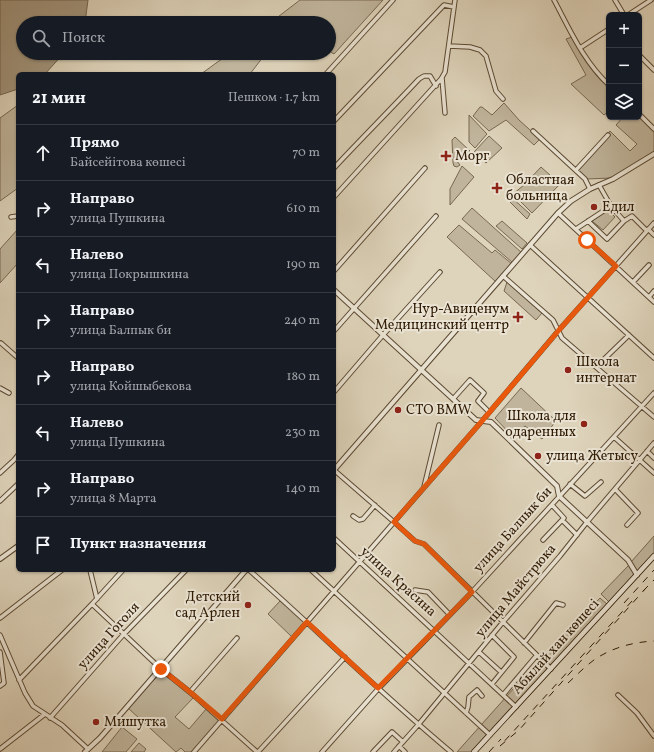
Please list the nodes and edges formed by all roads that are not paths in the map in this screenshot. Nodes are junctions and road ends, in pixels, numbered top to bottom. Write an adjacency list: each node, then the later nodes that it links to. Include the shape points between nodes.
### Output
1 (393, 0): 14 (street)
2 (455, 0): 6 (street)
3 (554, 0): 11 (street)
4 (615, 0): 7 (street)
5 (651, 0): 8 (street)
6 (454, 7): 10 (street); 21 (street, via 444,5)
7 (622, 12)
8 (633, 12)
9 (606, 31): 11 (street)
10 (449, 46): 15 (street); 18 (street, via 480,50 486,56 496,91)
11 (580, 48): 16 (street, via 597,74)
12 (642, 58): 13 (street)
13 (654, 70)
14 (328, 72)
15 (442, 78): 17 (street); 19 (street)
16 (608, 84)
17 (436, 86): 26 (street, via 430,76 419,79); 31 (street)
18 (503, 99)
19 (445, 113)
20 (642, 117): 22 (street)
21 (336, 119)
22 (654, 129)
23 (533, 131): 28 (street)
24 (608, 135): 28 (street)
25 (654, 154): 29 (street, via 614,179)
26 (336, 166)
27 (425, 168): 46 (street)
28 (576, 170): 30 (street)
29 (599, 185): 30 (street); 32 (street)
30 (590, 189): 33 (street)
31 (336, 195)
32 (611, 206): 37 (street); 38 (street)
33 (558, 212): 40 (street); 43 (street)
34 (16, 216): 36 (street)
35 (436, 216): 55 (street)
36 (11, 217)
37 (588, 221): 38 (street, via 607,239); 40 (street)
38 (624, 221): 41 (street, via 632,216)
39 (654, 223): 41 (street)
40 (576, 229): 45 (street)
41 (647, 230): 42 (street); 45 (street)
42 (654, 235)
43 (530, 245): 48 (street); 53 (street)
44 (649, 265): 49 (street)
45 (616, 266): 49 (street); 53 (street)
46 (336, 269)
47 (440, 272): 58 (street)
48 (503, 276): 57 (street, via 553,320); 64 (street)
49 (633, 282): 52 (street)
50 (654, 291): 52 (street)
51 (336, 292): 55 (street)
52 (649, 297): 54 (street)
53 (589, 298): 57 (street); 59 (street)
54 (654, 302)
55 (354, 308): 56 (street); 58 (street)
56 (336, 329)
57 (559, 330): 63 (street, via 562,338); 71 (street)
58 (383, 335): 64 (street); 66 (street)
59 (629, 335): 62 (street); 63 (street)
60 (0, 350): 61 (street, via 3,344)
61 (16, 356)
62 (654, 358)
63 (596, 367): 70 (street)
64 (421, 370): 69 (street); 81 (street)
65 (0, 388): 67 (street)
66 (336, 390)
67 (9, 393)
68 (654, 393): 70 (street, улица Балпык би)
69 (453, 399): 71 (street, via 470,380 484,393 478,402); 73 (street, via 476,420)
70 (642, 406): 72 (street); 75 (street, улица Балпык би)
71 (489, 412): 73 (street)
72 (654, 417)
73 (482, 421): 88 (street); 90 (street, via 491,422 557,486)
74 (439, 425): 88 (street)
75 (614, 437): 80 (street); 86 (street, улица Балпык би)
76 (654, 444): 77 (street, улица Майстрюка)
77 (647, 451): 79 (street); 80 (street, улица Майстрюка)
78 (16, 457): 83 (street)
79 (654, 458)
80 (640, 459): 84 (street); 89 (street, улица Майстрюка)
81 (336, 468)
82 (336, 472): 92 (street)
83 (0, 473)
84 (654, 473)
85 (601, 482): 86 (street, via 585,496)
86 (570, 484): 90 (street, улица Балпык би)
87 (16, 486): 91 (street)
88 (424, 488): 96 (street)
89 (615, 489): 97 (street, улица Майстрюка); 98 (street, via 638,513)
90 (559, 496): 93 (street, улица Балпык би); 97 (street)
91 (0, 502)
92 (375, 505): 94 (street, via 363,519); 96 (street)
93 (552, 505): 95 (street, via 564,518); 116 (street, улица Балпык би)
94 (353, 516)
95 (562, 520): 99 (street); 101 (street)
96 (394, 522): 105 (street); 116 (street, via 415,541 424,544)
97 (587, 522): 99 (street, улица Майстрюка); 113 (street, via 628,560)
98 (627, 525)
99 (577, 535): 123 (street, улица Майстрюка)
100 (336, 540): 105 (street, улица Красина)
101 (543, 540)
102 (16, 547): 104 (street)
103 (654, 556): 113 (main road, Абылай хан көшесі)
104 (0, 559)
105 (359, 561): 115 (street); 124 (street, улица Красина)
106 (59, 572): 121 (street)
107 (90, 572): 117 (street)
108 (121, 572): 117 (street)
109 (184, 572): 126 (street, улица Гоголя)
110 (245, 572): 136 (street)
111 (249, 572): 122 (street)
112 (313, 572): 115 (street)
113 (637, 575): 137 (main road, Абылай хан көшесі)
114 (415, 590): 120 (street, via 428,592)
115 (334, 591): 122 (street); 134 (street)
116 (472, 592): 120 (street, улица Балпык би); 123 (street)
117 (96, 599): 118 (street)
118 (92, 604): 126 (street); 139 (street)
119 (563, 605): 129 (street, via 556,604)
120 (450, 615): 124 (street, улица Балпык би)
121 (0, 618)
122 (307, 622): 133 (street); 152 (street)
123 (503, 622): 127 (street, улица Майстрюка); 129 (street)
124 (435, 630): 134 (street, улица Балпык би); 135 (street, улица Красина)
125 (0, 635): 139 (street)
126 (123, 635): 136 (street); 151 (street, улица Гоголя)
127 (492, 635): 131 (street, улица Майстрюка); 138 (street, via 514,657)
128 (237, 638): 143 (street)
129 (524, 643): 132 (street)
130 (0, 652): 141 (street, via 4,683)
131 (478, 652): 135 (street, улица Майстрюка); 138 (street)
132 (537, 655): 137 (street); 145 (street)
133 (345, 657): 142 (street); 161 (street)
134 (407, 659): 142 (street, улица Балпык би); 144 (street)
135 (470, 663): 140 (street, улица Красина); 144 (street, улица Майстрюка)
136 (161, 669): 143 (street); 159 (street, via 100,738)
137 (551, 669): 148 (main road, Абылай хан көшесі)
138 (501, 672): 140 (street)
139 (19, 680): 150 (street, via 33,706)
140 (492, 684): 145 (street, улица Красина)
141 (0, 686)
142 (378, 688): 153 (street); 162 (street, улица Балпык би)
143 (190, 692): 152 (street)
144 (445, 693): 149 (street); 153 (street, улица Майстрюка)
145 (504, 695): 148 (street, улица Красина)
146 (618, 695): 155 (street, via 637,713)
147 (482, 696): 149 (street, via 477,690 469,697)
148 (516, 707): 154 (main road, Абылай хан көшесі)
149 (466, 712): 154 (street)
150 (45, 714): 151 (street); 158 (street)
151 (50, 718): 159 (street, via 62,725)
152 (222, 719): 160 (street); 161 (street)
153 (418, 725): 156 (street, улица Майстрюка); 166 (street)
154 (490, 735): 167 (main road, Абылай хан көшесі)
155 (654, 736)
156 (403, 742): 157 (street, улица Майстрюка); 163 (street, via 392,732)
157 (399, 746): 164 (street, улица Майстрюка); 165 (street)
158 (0, 749)
159 (86, 750)
160 (194, 752)
161 (257, 752)
162 (322, 752)
163 (373, 752)
164 (394, 752)
165 (405, 752)
166 (451, 752)
167 (474, 752)

